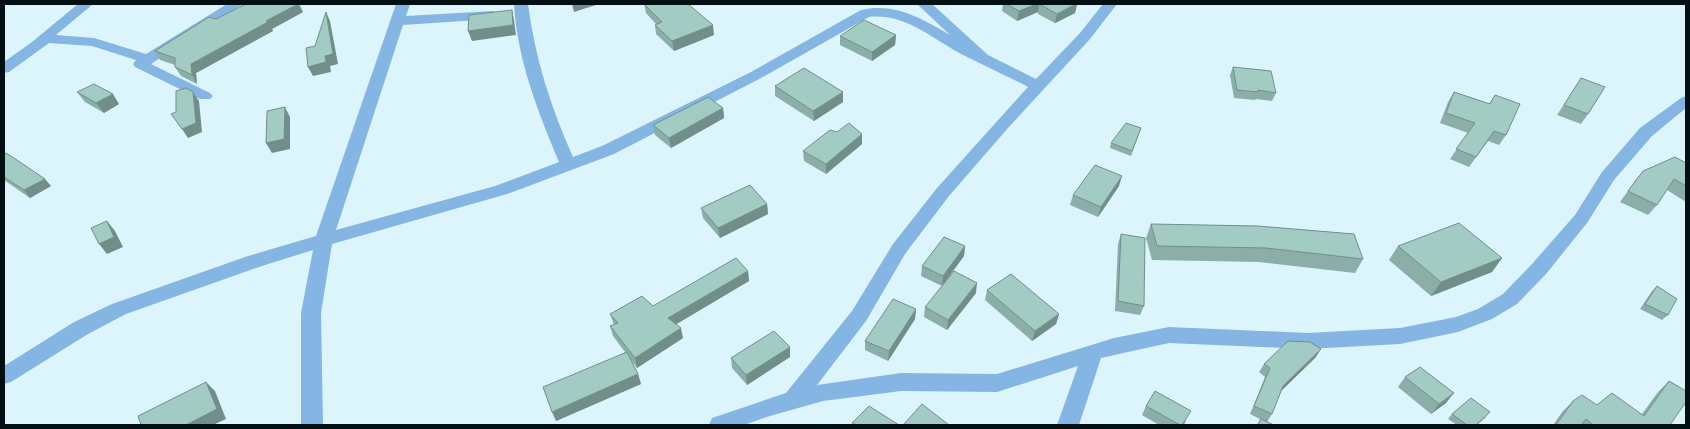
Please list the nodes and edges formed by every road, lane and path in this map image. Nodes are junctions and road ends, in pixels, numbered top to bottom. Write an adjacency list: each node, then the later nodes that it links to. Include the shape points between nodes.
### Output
1 (86, 4): 8 (street)
2 (236, 4): 10 (street)
3 (403, 4): 7 (street)
4 (924, 4): 9 (street)
5 (1110, 4): 12 (street)
6 (515, 11): 7 (street); 15 (street, via 544,111)
7 (396, 21): 16 (street)
8 (39, 42): 10 (street, via 46,38 94,42); 11 (street)
9 (983, 58): 12 (street); 15 (street, via 906,16 882,10 866,13 756,75 608,150)
10 (146, 59): 13 (street, via 140,64)
11 (4, 69)
12 (1038, 86): 19 (street, via 943,192 899,249 858,316)
13 (205, 96)
14 (1686, 101): 17 (street, via 1646,132 1608,176 1581,219 1539,269 1510,299 1485,314 1458,324 1400,336 1308,341 1169,335 1140,339)
15 (568, 165): 16 (street, via 501,190)
16 (324, 240): 18 (street, via 119,309 81,328); 20 (street, via 310,313)
17 (1093, 353): 19 (street, via 997,383 901,382 823,392); 22 (street)
18 (4, 376)
19 (793, 400): 21 (street)
20 (312, 425)
21 (720, 425)
22 (1068, 425)

